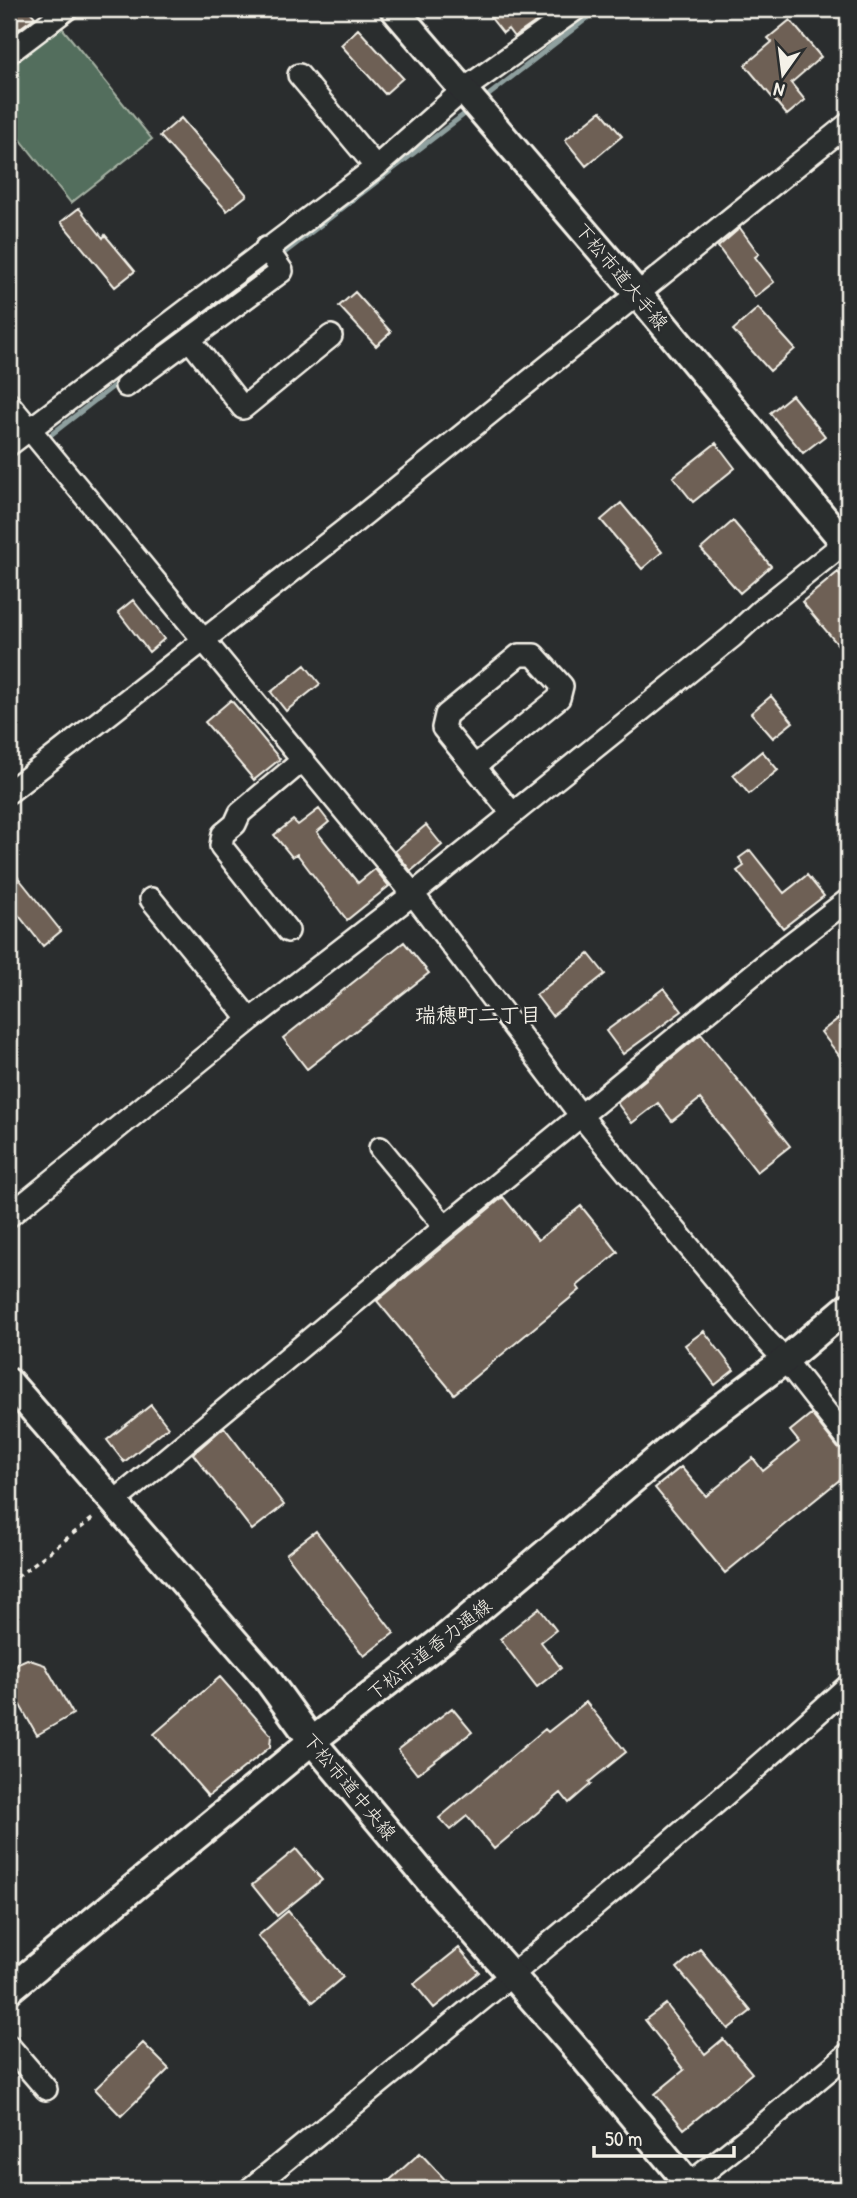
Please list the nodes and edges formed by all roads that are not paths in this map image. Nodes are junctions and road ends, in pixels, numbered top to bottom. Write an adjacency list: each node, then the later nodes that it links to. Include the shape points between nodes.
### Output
1 (67, 9): 4 (street)
2 (394, 9): 6 (street, 下松市道大手線)
3 (576, 9): 6 (street)
4 (9, 53)
5 (299, 75): 8 (street)
6 (463, 90): 8 (street); 10 (street, 下松市道大手線)
7 (848, 124): 10 (street)
8 (376, 167): 9 (street)
9 (266, 248): 12 (street, via 282,271); 15 (street)
10 (638, 294): 17 (street, 下松市道大手線); 18 (street)
11 (331, 336): 12 (street, via 243,408)
12 (190, 340): 13 (street)
13 (126, 386)
14 (9, 404): 15 (street)
15 (29, 429): 16 (street); 18 (street)
16 (9, 445)
17 (847, 543): 22 (street)
18 (204, 641): 19 (street); 21 (street)
19 (303, 760): 23 (street); 26 (street, via 240,813 223,834 221,846)
20 (474, 767): 20 (street, via 559,698 562,686 534,655 519,655 446,715 443,728); 22 (street)
21 (9, 792)
22 (512, 813): 23 (street)
23 (413, 894): 27 (street); 28 (street)
24 (151, 899): 27 (street)
25 (848, 900): 28 (street)
26 (288, 931)
27 (250, 1020): 30 (street)
28 (581, 1116): 31 (street); 33 (street)
29 (380, 1148): 31 (street)
30 (9, 1216)
31 (445, 1227): 36 (street)
32 (848, 1307): 33 (street, 下松市道香力通線)
33 (785, 1360): 35 (street); 38 (street, 下松市道香力通線, via 692,1430 446,1637)
34 (9, 1382): 36 (street, 下松市道中央線)
35 (848, 1440)
36 (114, 1502): 38 (street, 下松市道中央線, via 265,1676)
37 (848, 1686): 39 (street, via 737,1787)
38 (312, 1741): 39 (street, 下松市道中央線); 40 (street, 下松市道香力通線)
39 (512, 1975): 44 (street, 下松市道中央線); 45 (street)
40 (9, 1990)
41 (9, 2046): 43 (street)
42 (848, 2054): 44 (street)
43 (46, 2089)
44 (688, 2188)
45 (250, 2189)

